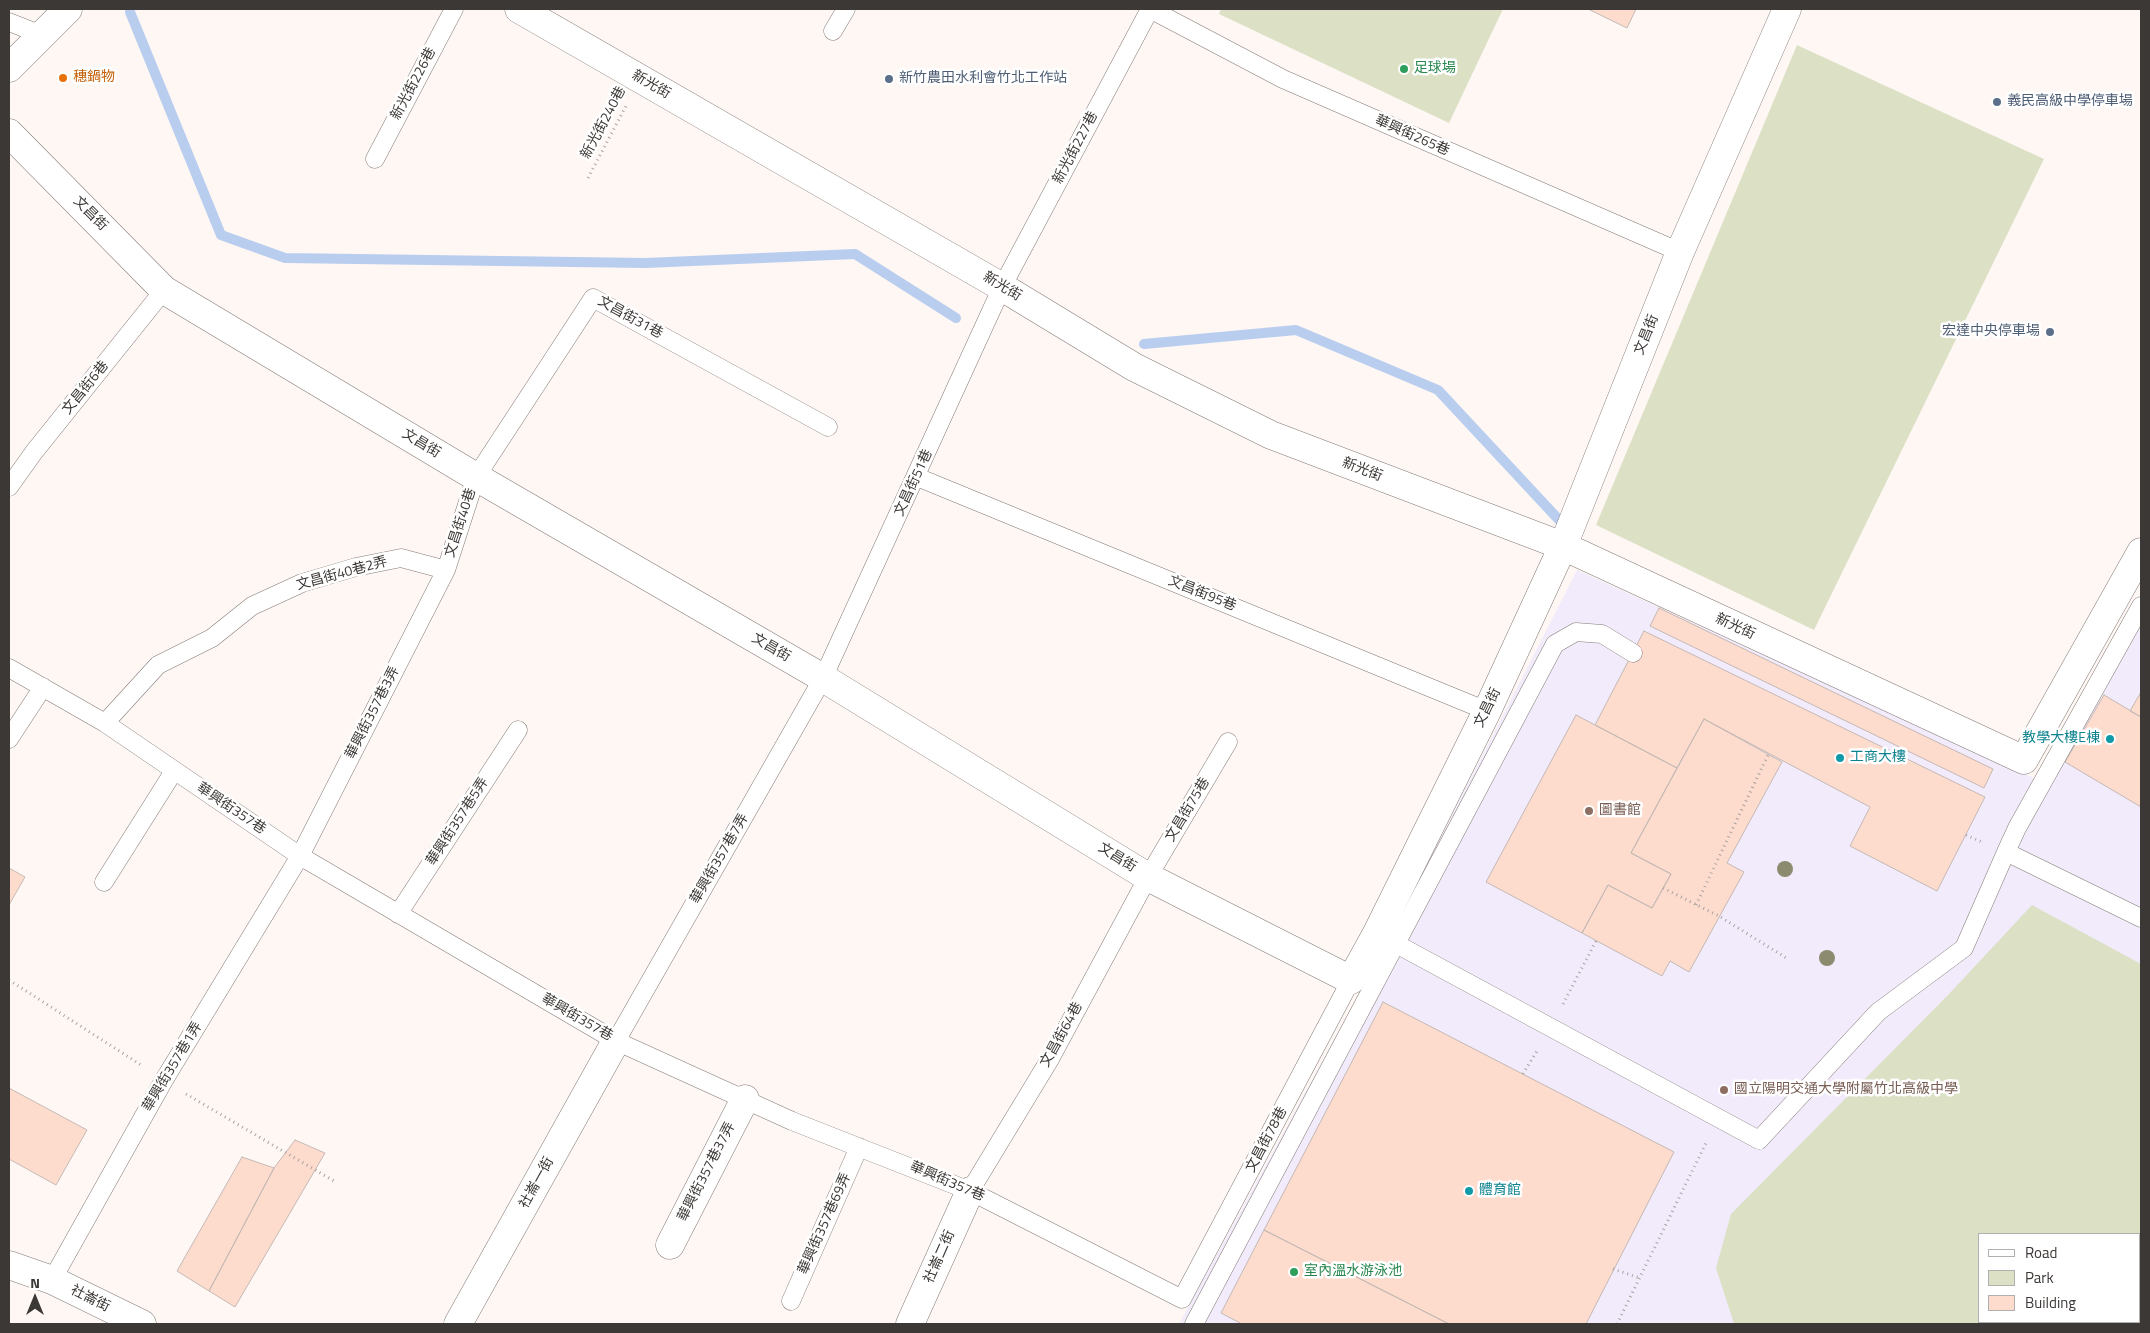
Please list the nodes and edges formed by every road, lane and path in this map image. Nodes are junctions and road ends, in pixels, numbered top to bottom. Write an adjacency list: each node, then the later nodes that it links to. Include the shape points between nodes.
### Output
1 (68, 9): 9 (street)
2 (454, 9): 13 (lane, 新光街226巷)
3 (519, 9): 11 (street, 新光街)
4 (846, 9): 8 (lane)
5 (1150, 9): 15 (lane, 華興街265巷, via 1283,79); 16 (lane, 新光街227巷)
6 (1786, 9): 15 (street, 文昌街)
7 (9, 22): 9 (lane)
8 (833, 31)
9 (42, 35): 10 (street)
10 (9, 68)
11 (640, 79): 14 (path, 新光街240巷); 16 (street, 新光街)
12 (9, 133): 17 (street, 文昌街)
13 (375, 159)
14 (588, 178)
15 (1680, 252): 22 (street, 文昌街)
16 (1002, 287): 20 (lane, 文昌街51巷); 22 (street, 新光街, via 1134,367 1271,435)
17 (164, 290): 19 (street, 文昌街); 21 (lane, 文昌街6巷)
18 (828, 427): 19 (lane, 文昌街31巷, via 593,298)
19 (476, 477): 24 (lane, 文昌街40巷); 28 (street, 文昌街)
20 (917, 477): 28 (lane, 文昌街51巷); 30 (lane, 文昌街95巷)
21 (9, 487)
22 (1563, 546): 23 (street, 新光街, via 2024,760); 30 (street, 文昌街)
23 (2141, 552)
24 (446, 570): 31 (lane, 文昌街40巷2弄, via 401,558 302,583 252,606 212,638 158,665); 38 (lane, 華興街357巷3弄)
25 (2141, 606): 37 (lane)
26 (1633, 653): 45 (lane, via 1602,634 1576,632 1555,644)
27 (9, 668): 29 (lane, 華興街357巷)
28 (823, 678): 39 (street, 文昌街); 48 (lane, 華興街357巷7弄)
29 (43, 687): 31 (lane, 華興街357巷); 33 (lane)
30 (1487, 711): 45 (street, 文昌街)
31 (105, 724): 36 (lane, 華興街357巷)
32 (518, 730): 43 (lane, 華興街357巷5弄)
33 (9, 738)
34 (1228, 742): 39 (lane, 文昌街75巷)
35 (1768, 755): 42 (path)
36 (174, 771): 38 (lane, 華興街357巷); 40 (lane)
37 (2006, 852): 44 (lane); 50 (lane, via 1964,948 1878,1012 1759,1140)
38 (300, 856): 43 (lane, 華興街357巷); 57 (lane, 華興街357巷1弄, via 164,1080)
39 (1148, 877): 47 (street, 文昌街); 52 (lane, 文昌街64巷, via 1050,1059)
40 (104, 882)
41 (1663, 888): 42 (path)
42 (1696, 905): 46 (path)
43 (398, 914): 48 (lane, 華興街357巷)
44 (2141, 918)
45 (1387, 938): 47 (street, 文昌街); 50 (lane); 63 (lane)
46 (1788, 959)
47 (1351, 980): 58 (lane, 文昌街78巷)
48 (616, 1041): 49 (lane, 華興街357巷); 61 (street, 社崙一街)
49 (745, 1099): 51 (lane, 華興街357巷); 53 (street, 華興街357巷37弄)
50 (1718, 1120): 56 (path)
51 (859, 1147): 52 (lane, 華興街357巷); 59 (lane, 華興街357巷69弄)
52 (970, 1190): 58 (lane, 華興街357巷); 62 (street, 社崙二街)
53 (670, 1245)
54 (9, 1265): 57 (street, 社崙街)
55 (1613, 1268): 56 (path)
56 (1640, 1278): 64 (path)
57 (52, 1280): 60 (street, 社崙街)
58 (1182, 1299)
59 (791, 1301)
60 (142, 1324)
61 (458, 1324)
62 (910, 1324)
63 (1194, 1324)
64 (1617, 1324)

